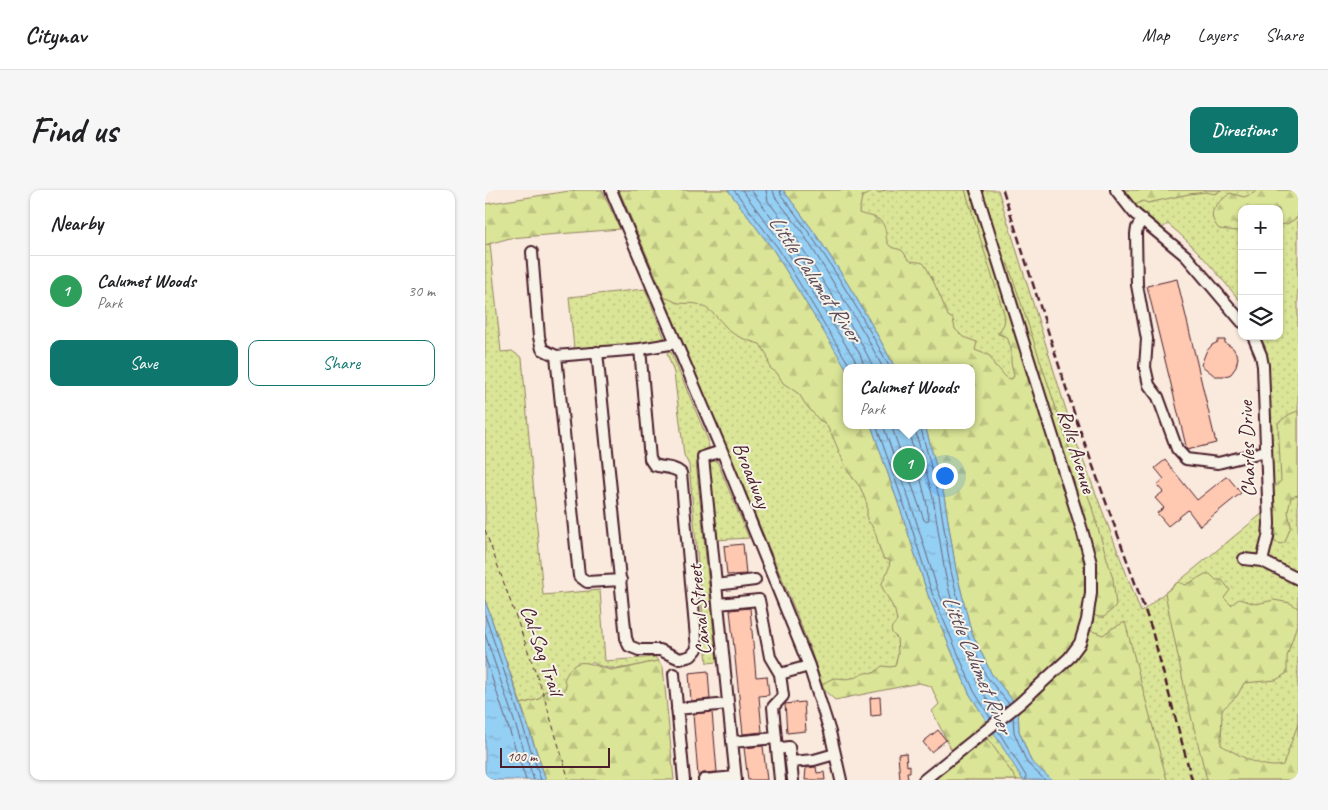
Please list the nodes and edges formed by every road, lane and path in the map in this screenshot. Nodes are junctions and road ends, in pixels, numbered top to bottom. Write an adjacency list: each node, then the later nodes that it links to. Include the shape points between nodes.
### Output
1 (611, 190): 8 (street, Broadway)
2 (976, 190): 38 (street, Rolls Avenue, via 1091,563 1091,593 1080,643 1069,658 1019,704)
3 (1116, 190): 4 (street)
4 (1142, 219): 6 (street, via 1186,256); 13 (street, via 1136,234 1137,285 1147,339 1145,366 1149,384 1159,398 1177,449 1186,459 1218,463)
5 (532, 252): 11 (street, via 539,337 542,349)
6 (1238, 317)
7 (1256, 340): 13 (street, Charles Drive, via 1263,366)
8 (676, 343): 9 (street); 12 (street, Broadway)
9 (640, 349): 10 (street); 18 (street, via 650,459 654,465 676,468 681,473 697,649 691,656 680,659 660,650 639,650 629,646)
10 (597, 352): 11 (street); 18 (street)
11 (556, 356): 18 (street, via 579,576 587,582)
12 (722, 451): 20 (street, Canal Street, via 703,457); 22 (street, Broadway)
13 (1266, 451): 16 (street, Charles Drive, via 1269,524)
14 (485, 530): 32 (path, Cal-Sag Trail, via 542,690)
15 (1244, 559): 16 (street)
16 (1262, 562): 17 (street)
17 (1298, 579)
18 (621, 580)
19 (755, 580): 20 (street)
20 (716, 585): 21 (street, Canal Street)
21 (718, 604): 24 (street, via 759,600 770,657); 25 (street, Canal Street)
22 (809, 666): 24 (street); 29 (street, Broadway)
23 (674, 674): 26 (street)
24 (780, 674): 28 (street, via 783,696 773,707)
25 (728, 704): 26 (street); 27 (street, Canal Street)
26 (677, 709): 33 (street)
27 (732, 742): 28 (street); 31 (street, Canal Street)
28 (776, 744): 30 (street, via 789,748); 35 (street)
29 (835, 754): 30 (street); 37 (street, Broadway)
30 (791, 762): 36 (street)
31 (735, 778): 34 (street)
32 (569, 780)
33 (684, 780)
34 (704, 780)
35 (779, 780)
36 (793, 780)
37 (841, 780)
38 (925, 780)

